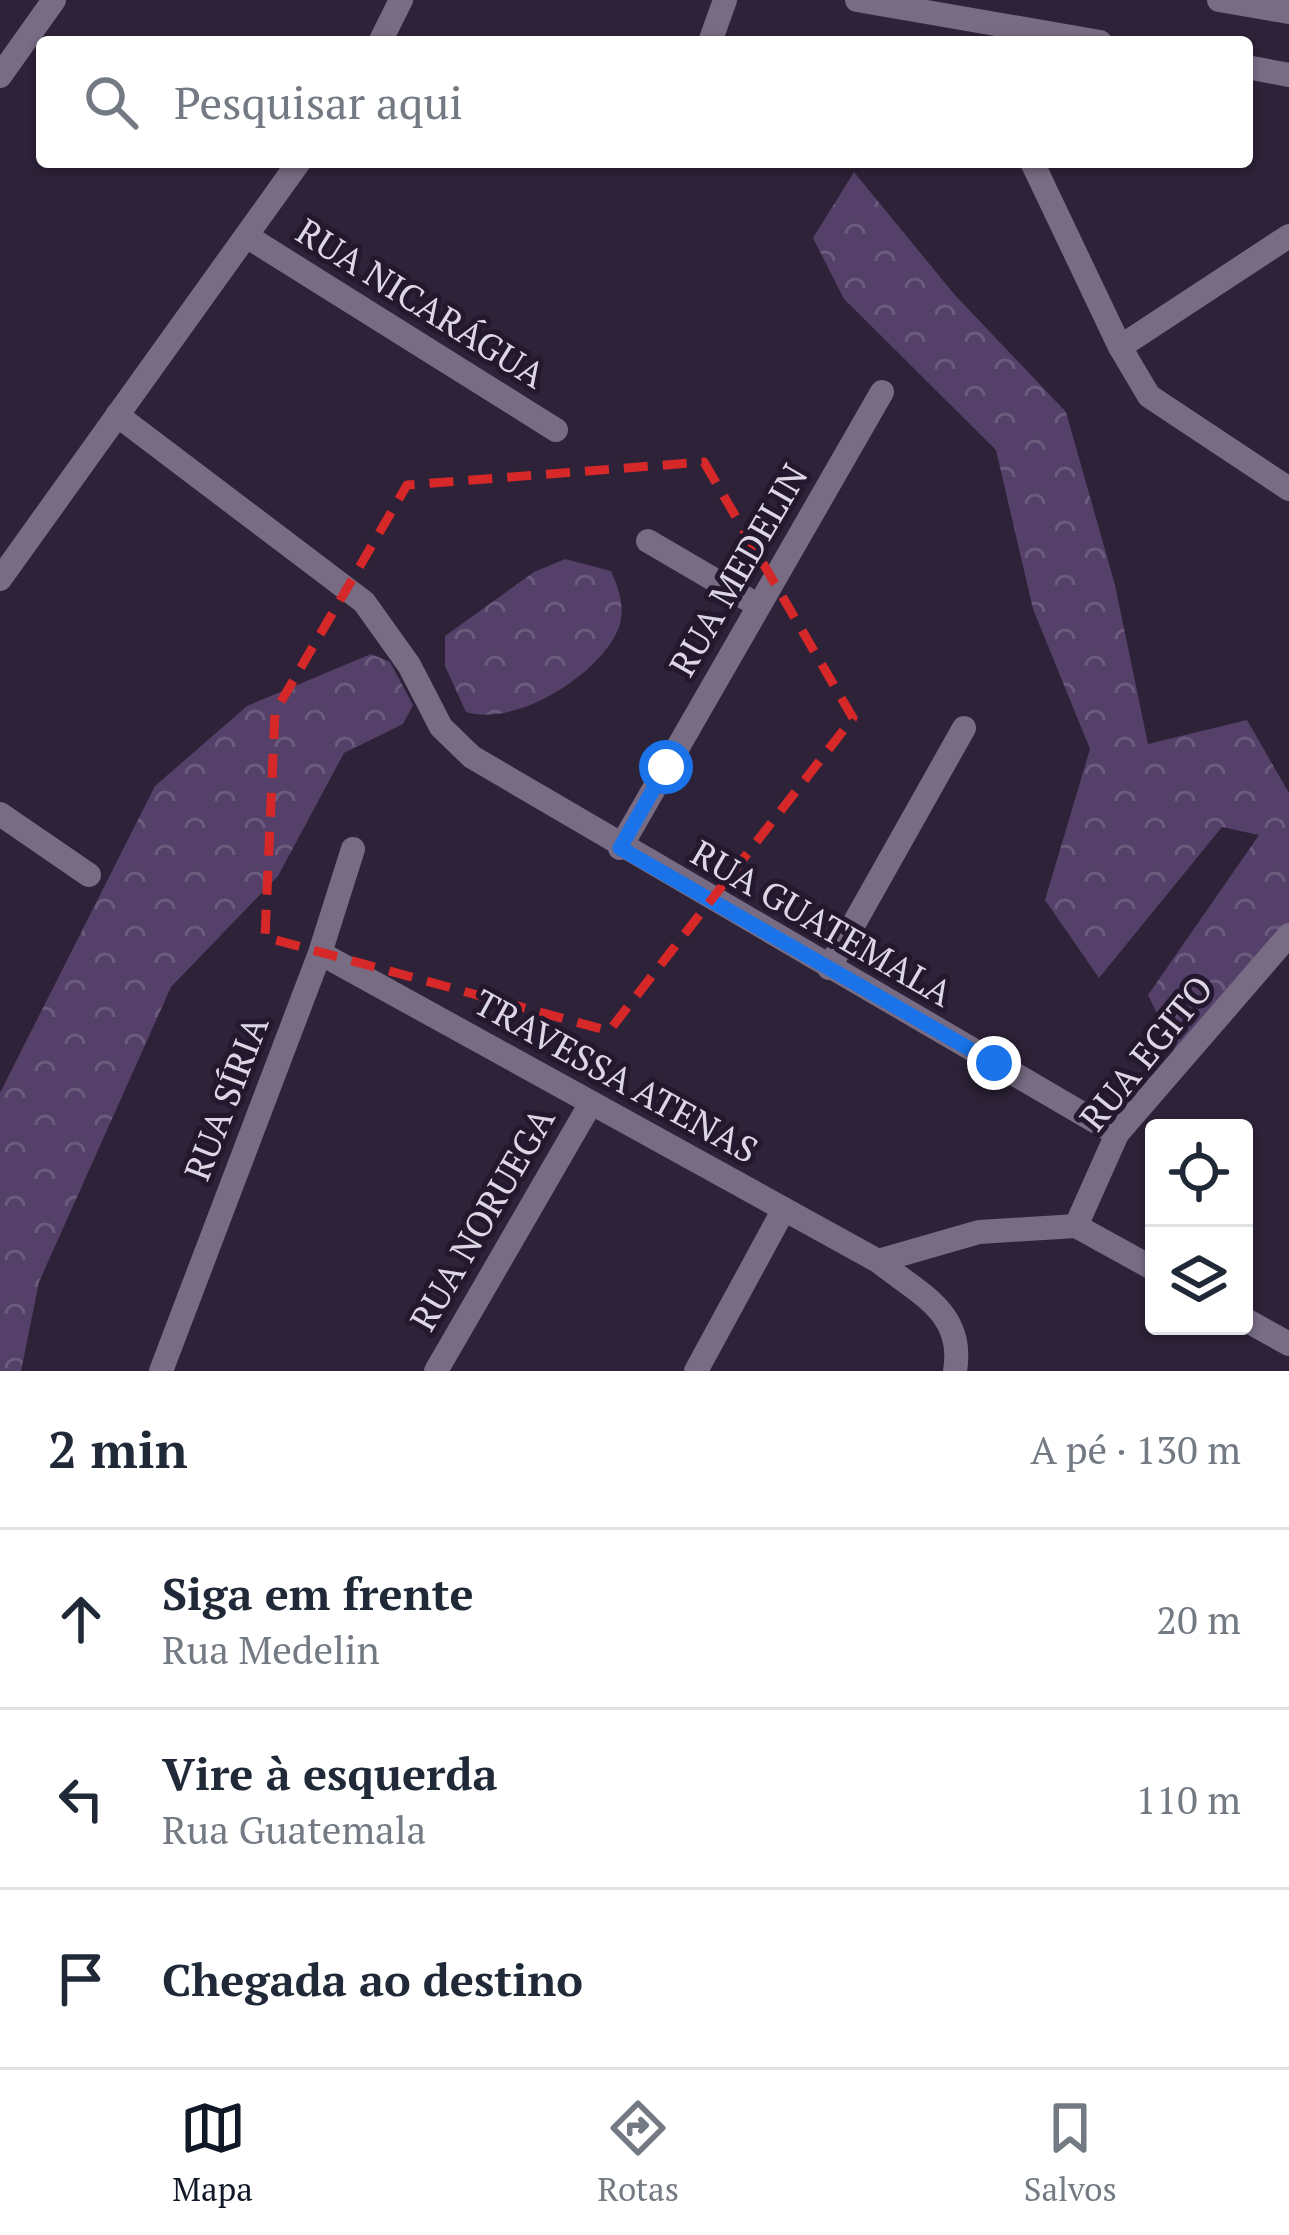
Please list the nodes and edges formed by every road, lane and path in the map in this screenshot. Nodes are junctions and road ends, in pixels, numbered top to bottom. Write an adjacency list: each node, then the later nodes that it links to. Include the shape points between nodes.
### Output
1 (54, 0): 12 (street)
2 (401, 0): 7 (street)
3 (724, 0): 8 (street)
4 (857, 0): 9 (street)
5 (1219, 0): 6 (street)
6 (1289, 12)
7 (383, 36)
8 (712, 36)
9 (1065, 36)
10 (1253, 69): 11 (street)
11 (1289, 75)
12 (0, 76)
13 (295, 168): 16 (street)
14 (1035, 168): 17 (street)
15 (1289, 236): 17 (street)
16 (248, 237): 19 (street); 20 (street, RUA NICARÁGUA)
17 (1120, 347): 21 (street, via 1149,396)
18 (882, 392): 24 (street, RUA MEDELIN)
19 (117, 416): 23 (street); 27 (street, RUA GUATEMALA, via 364,602 441,727 472,757)
20 (556, 430)
21 (1289, 489)
22 (648, 541): 24 (street)
23 (0, 579)
24 (759, 606): 27 (street, RUA MEDELIN)
25 (964, 728): 32 (street)
26 (0, 814): 29 (street)
27 (620, 848): 32 (street, RUA GUATEMALA)
28 (353, 849): 31 (street, RUA SÍRIA)
29 (89, 875)
30 (1289, 935): 34 (street, RUA EGITO)
31 (320, 953): 33 (street, TRAVESSA ATENAS); 41 (street, RUA SÍRIA)
32 (829, 968): 34 (street, RUA GUATEMALA)
33 (591, 1103): 35 (street, TRAVESSA ATENAS); 42 (street, RUA NORUEGA)
34 (1117, 1134): 36 (street, RUA EGITO)
35 (784, 1209): 37 (street, TRAVESSA ATENAS); 43 (street)
36 (1076, 1226): 37 (street, via 979,1232); 38 (street)
37 (878, 1261): 44 (street, TRAVESSA ATENAS, via 946,1315 960,1343)
38 (1145, 1264)
39 (1253, 1324): 40 (street)
40 (1289, 1344)
41 (161, 1371)
42 (436, 1371)
43 (696, 1371)
44 (955, 1371)

